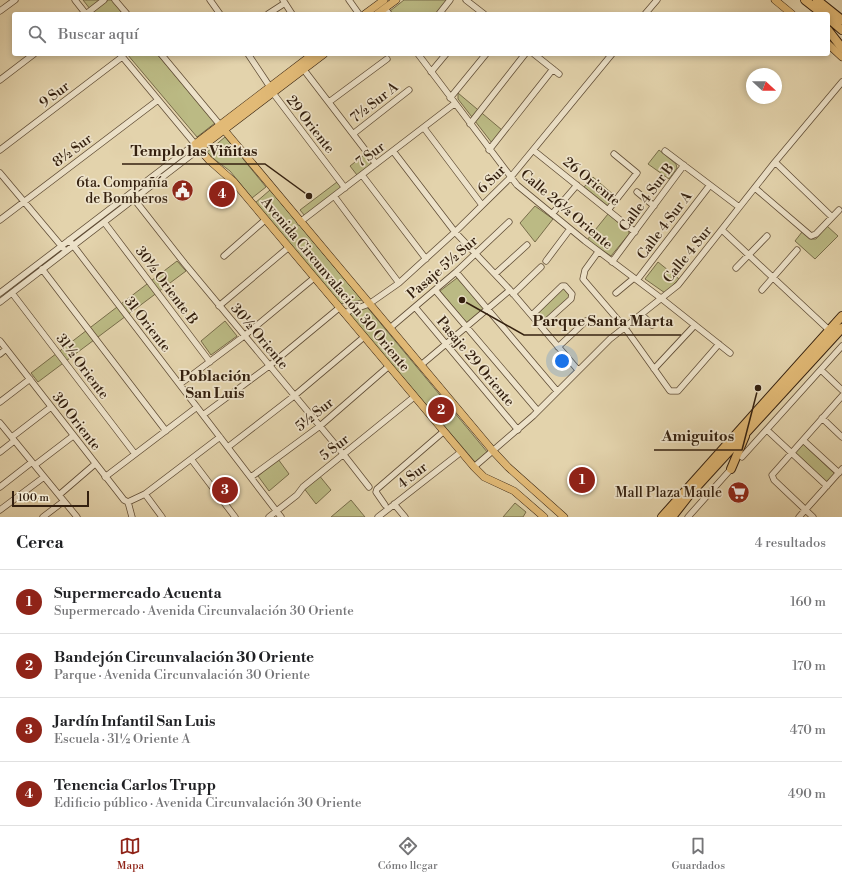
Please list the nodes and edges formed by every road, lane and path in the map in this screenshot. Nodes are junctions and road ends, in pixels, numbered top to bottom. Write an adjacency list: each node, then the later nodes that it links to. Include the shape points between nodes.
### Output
1 (15, 0): 16 (street)
2 (75, 0): 18 (street)
3 (104, 0): 19 (street)
4 (115, 0): 20 (street)
5 (210, 0): 21 (street)
6 (349, 0): 24 (street)
7 (384, 0): 25 (main road)
8 (396, 0): 17 (main road)
9 (450, 0): 26 (street)
10 (466, 0): 27 (street)
11 (656, 0): 28 (street)
12 (774, 0): 29 (main road)
13 (804, 0): 30 (highway); 31 (highway)
14 (817, 0): 32 (highway)
15 (284, 1): 22 (street); 23 (street)
16 (0, 11)
17 (387, 11)
18 (84, 12)
19 (89, 12)
20 (125, 12)
21 (219, 12)
22 (270, 12)
23 (291, 12)
24 (358, 12)
25 (368, 12)
26 (440, 12)
27 (480, 12)
28 (647, 12)
29 (789, 12)
30 (813, 12)
31 (820, 12)
32 (828, 12)
33 (831, 16): 34 (highway); 35 (highway)
34 (842, 19)
35 (842, 30)
36 (830, 33): 38 (highway)
37 (830, 46): 52 (main road)
38 (842, 48)
39 (31, 56): 58 (street)
40 (120, 56): 71 (street, 9 Sur)
41 (122, 56): 63 (street, Avenida Circunvalación 30 Oriente)
42 (162, 56): 67 (street, Avenida Circunvalación 30 Oriente)
43 (249, 56): 60 (street, 29 Oriente)
44 (311, 56): 60 (main road)
45 (322, 56): 55 (main road)
46 (419, 56): 56 (street, Calle 26½ Oriente)
47 (444, 56): 56 (street)
48 (484, 56): 62 (street)
49 (523, 56): 66 (street)
50 (537, 56): 54 (street)
51 (610, 56): 73 (street, 6 Sur)
52 (842, 57)
53 (387, 59): 64 (street)
54 (553, 69): 57 (street); 72 (street)
55 (304, 70): 60 (main road); 64 (street)
56 (430, 72): 62 (street, Calle 26½ Oriente)
57 (559, 74)
58 (0, 80)
59 (842, 82): 77 (street, Calle 4 Sur)
60 (271, 90): 67 (main road); 85 (street, 29 Oriente)
61 (409, 90): 69 (street, 7½ Sur A)
62 (450, 98): 65 (street, Calle 26½ Oriente)
63 (158, 100): 70 (street, Avenida Circunvalación 30 Oriente); 90 (street, 8½ Sur)
64 (329, 102): 69 (street)
65 (454, 104): 66 (street, Calle 26½ Oriente); 68 (street, 7 Sur)
66 (470, 124): 72 (street, Calle 26½ Oriente)
67 (222, 128): 70 (main road); 101 (main road, Avenida Circunvalación 30 Oriente)
68 (424, 128): 74 (street, 7 Sur); 91 (street)
69 (353, 134): 78 (street)
70 (197, 147): 89 (street); 99 (main road, Avenida Circunvalación 30 Oriente, via 230,178); 108 (street)
71 (0, 150)
72 (489, 150): 82 (street, Calle 26½ Oriente)
73 (534, 150): 82 (street, 6 Sur); 83 (street, 26 Oriente)
74 (393, 151): 78 (street, 7 Sur); 105 (street)
75 (665, 151): 79 (street)
76 (614, 154): 94 (street, via 637,173)
77 (775, 162): 86 (street, Calle 4 Sur); 97 (street)
78 (376, 164): 81 (street, 7 Sur)
79 (684, 165): 84 (street); 92 (street, Calle 4 Sur B)
80 (0, 173): 90 (street)
81 (362, 175): 85 (street, 7 Sur); 119 (street)
82 (510, 178): 91 (street, 6 Sur); 96 (street, Calle 26½ Oriente)
83 (577, 185): 94 (street, 26 Oriente); 96 (street)
84 (710, 185): 93 (street); 129 (street, Calle 4 Sur A)
85 (345, 188): 88 (street, 7 Sur)
86 (755, 188): 93 (street, Calle 4 Sur); 97 (street, via 812,236)
87 (637, 192): 92 (street)
88 (334, 196): 101 (street, 7 Sur); 130 (street)
89 (134, 199): 100 (street); 140 (street, 30½ Oriente)
90 (24, 202): 98 (street, 8½ Sur); 110 (street)
91 (482, 205): 105 (street, 6 Sur)
92 (654, 206): 106 (street, Calle 4 Sur B)
93 (739, 207): 104 (street, Calle 4 Sur)
94 (608, 210): 106 (street, 26 Oriente)
95 (839, 210): 97 (street)
96 (552, 214): 103 (street, Calle 26½ Oriente)
97 (832, 217)
98 (0, 220)
99 (265, 220): 112 (main road, Avenida Circunvalación 30 Oriente); 118 (street)
100 (104, 222): 111 (street); 166 (street, 30½ Oriente B)
101 (300, 222): 139 (main road, Avenida Circunvalación 30 Oriente)
102 (509, 222): 116 (street, Pasaje 5½ Sur)
103 (570, 229): 115 (street, Calle 26½ Oriente); 120 (street)
104 (722, 230): 117 (street); 137 (street, Calle 4 Sur, via 681,282)
105 (455, 232): 116 (street); 119 (street, 6 Sur)
106 (635, 232): 121 (street, Calle 4 Sur B)
107 (767, 236): 117 (street)
108 (69, 240): 110 (street); 111 (street, 31 Oriente)
109 (527, 245): 126 (street)
110 (62, 246): 114 (street); 134 (street)
111 (73, 246): 114 (street); 174 (street, 31 Oriente)
112 (289, 248): 128 (main road, Avenida Circunvalación 30 Oriente); 140 (street)
113 (797, 250): 127 (street)
114 (66, 252): 124 (street)
115 (598, 252): 121 (street, Calle 26½ Oriente); 153 (street, via 585,270 583,279)
116 (476, 254): 125 (street, Pasaje 5½ Sur); 126 (street)
117 (749, 255): 123 (street); 127 (street)
118 (224, 256)
119 (426, 259): 130 (street, 6 Sur)
120 (546, 261)
121 (612, 262): 129 (street, Calle 26½ Oriente)
122 (541, 267): 133 (street)
123 (736, 268)
124 (42, 269): 135 (street); 190 (street)
125 (456, 272): 131 (street, Pasaje 5½ Sur); 142 (street)
126 (495, 274): 133 (street)
127 (773, 277): 132 (street); 155 (street)
128 (314, 278): 143 (main road, Avenida Circunvalación 30 Oriente); 156 (street)
129 (636, 279): 136 (street, Calle 4 Sur A); 137 (street, Calle 26½ Oriente)
130 (398, 283): 139 (street, 6 Sur)
131 (435, 290): 141 (street, Pasaje 5½ Sur); 151 (street)
132 (762, 290)
133 (512, 292): 142 (street); 144 (street)
134 (0, 293)
135 (12, 293): 138 (street); 203 (street, 31½ Oriente)
136 (616, 293)
137 (662, 299): 145 (street, Calle 4 Sur); 149 (street, Calle 26½ Oriente)
138 (0, 302)
139 (369, 304): 143 (street, 6 Sur); 152 (main road, Avenida Circunvalación 30 Oriente)
140 (219, 306): 156 (street, 30½ Oriente)
141 (415, 307): 152 (street, Pasaje 5½ Sur); 159 (street, Pasaje 29 Oriente)
142 (488, 309): 151 (street); 176 (street)
143 (342, 311): 157 (main road, Avenida Circunvalación 30 Oriente); 168 (street, 6 Sur)
144 (532, 315): 150 (street); 150 (street, via 564,286 572,294 571,299)
145 (642, 315): 148 (street); 153 (street, Calle 4 Sur)
146 (842, 316): 155 (highway)
147 (586, 321): 161 (street)
148 (652, 325)
149 (695, 325): 160 (street, Calle 26½ Oriente); 170 (street)
150 (541, 326): 161 (street)
151 (467, 327): 159 (street); 183 (street)
152 (390, 328): 167 (main road, Avenida Circunvalación 30 Oriente)
153 (625, 328): 170 (street); 171 (street, Calle 4 Sur)
154 (842, 328): 191 (highway)
155 (829, 330): 240 (highway)
156 (244, 336): 166 (street); 168 (street, 30½ Oriente)
157 (364, 337): 169 (main road, Avenida Circunvalación 30 Oriente); 177 (street)
158 (0, 341): 163 (street, 30 Oriente)
159 (446, 344): 167 (street); 188 (street, Pasaje 29 Oriente)
160 (719, 344): 164 (street, Calle 26½ Oriente); 170 (street, via 680,389 673,392)
161 (558, 346): 171 (street)
162 (842, 346): 172 (street)
163 (6, 349): 165 (street); 173 (street, 30 Oriente)
164 (730, 353)
165 (0, 354)
166 (210, 362): 174 (street)
167 (421, 365): 199 (main road, Avenida Circunvalación 30 Oriente)
168 (268, 366): 177 (street, 30½ Oriente); 184 (street, 6 Sur)
169 (389, 366): 179 (main road, Avenida Circunvalación 30 Oriente); 187 (street, 5½ Sur)
170 (654, 369)
171 (578, 370): 176 (street, Calle 4 Sur)
172 (821, 370): 175 (street); 189 (street)
173 (30, 379): 180 (street); 181 (street, 30 Oriente)
174 (180, 384): 182 (street, 31 Oriente)
175 (842, 390)
176 (557, 391): 183 (street, Calle 4 Sur)
177 (294, 396): 187 (street, 30½ Oriente); 198 (street)
178 (842, 396): 185 (street)
179 (414, 397): 192 (main road, Avenida Circunvalación 30 Oriente); 204 (street, 5 Sur)
180 (0, 402)
181 (50, 407): 193 (street, 30 Oriente); 196 (street)
182 (197, 407): 184 (street, 31 Oriente); 190 (street)
183 (538, 411): 188 (street, Calle 4 Sur)
184 (203, 415): 194 (street, 31 Oriente)
185 (822, 418): 195 (street); 197 (street)
186 (0, 423): 196 (street)
187 (320, 426): 204 (street, 30½ Oriente); 214 (street, 5½ Sur)
188 (518, 430): 199 (street, Calle 4 Sur)
189 (767, 430): 202 (street); 205 (street)
190 (166, 431): 203 (street)
191 (747, 431): 210 (highway); 241 (highway)
192 (443, 432): 201 (main road, Avenida Circunvalación 30 Oriente); 225 (street, via 377,489 376,492)
193 (73, 436): 207 (street); 208 (street, 30 Oriente)
194 (220, 437): 198 (street, 31 Oriente); 206 (street)
195 (842, 437)
196 (13, 439): 200 (street); 207 (street)
197 (803, 440): 202 (street); 211 (street)
198 (228, 447): 214 (street, 31 Oriente)
199 (493, 451): 209 (street, Calle 4 Sur); 218 (main road, Avenida Circunvalación 30 Oriente)
200 (0, 452)
201 (461, 452): 209 (main road, Avenida Circunvalación 30 Oriente); 224 (street, 4 Sur)
202 (791, 452): 215 (street); 227 (street, via 772,476)
203 (135, 454): 213 (street)
204 (344, 455): 217 (street, 30½ Oriente); 228 (street, 5 Sur)
205 (742, 457)
206 (191, 459): 219 (street); 233 (street)
207 (33, 464): 212 (street); 216 (street)
208 (95, 464): 213 (street, 30 Oriente); 220 (street)
209 (474, 467): 221 (main road, Avenida Circunvalación 30 Oriente, via 484,477)
210 (732, 469): 242 (street)
211 (840, 471): 215 (street)
212 (44, 477): 220 (street); 226 (street)
213 (105, 477): 223 (street, 30 Oriente)
214 (251, 477): 228 (street, 31 Oriente)
215 (827, 486): 227 (street)
216 (0, 487)
217 (368, 487)
218 (532, 489): 221 (main road); 239 (main road, Avenida Circunvalación 30 Oriente)
219 (145, 494): 223 (street); 232 (street)
220 (58, 495): 222 (street)
221 (520, 496): 238 (main road, Avenida Circunvalación 30 Oriente)
222 (64, 501): 229 (street); 230 (street)
223 (128, 502): 231 (street, 30 Oriente)
224 (394, 504): 236 (street, 4 Sur); 237 (street)
225 (385, 505)
226 (0, 510)
227 (805, 510): 243 (street); 244 (street)
228 (277, 511): 234 (street, 5 Sur); 235 (street, 31 Oriente)
229 (43, 517)
230 (77, 517)
231 (132, 517)
232 (162, 517)
233 (235, 517)
234 (269, 517)
235 (281, 517)
236 (378, 517)
237 (405, 517)
238 (544, 517)
239 (564, 517)
240 (662, 517)
241 (672, 517)
242 (688, 517)
243 (799, 517)
244 (813, 517)

